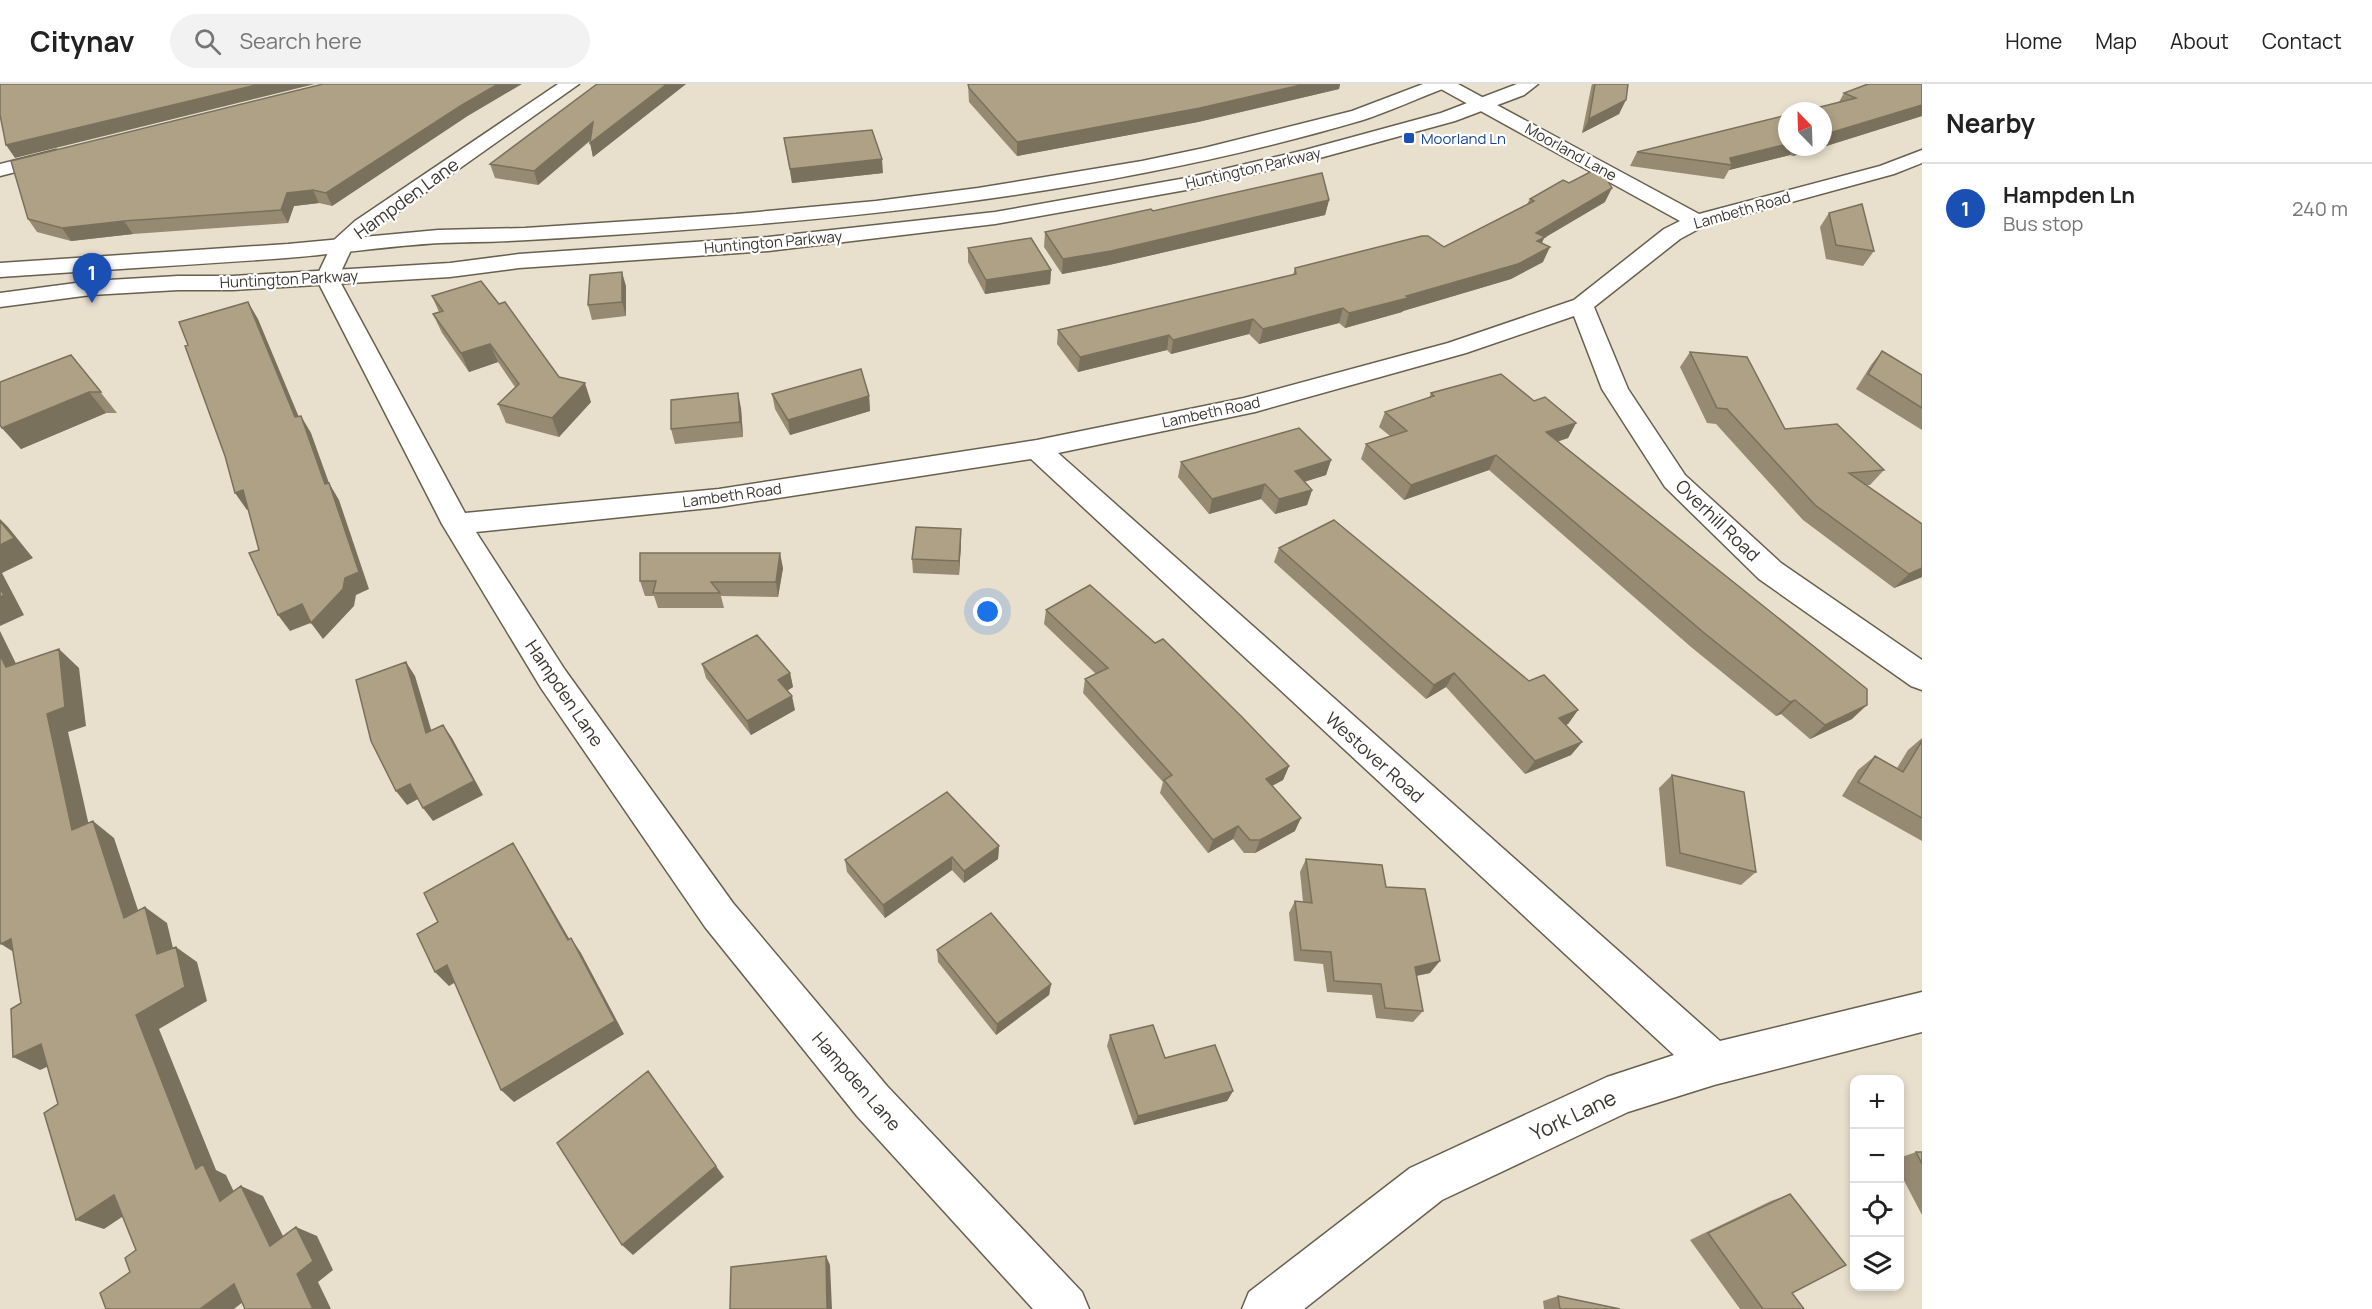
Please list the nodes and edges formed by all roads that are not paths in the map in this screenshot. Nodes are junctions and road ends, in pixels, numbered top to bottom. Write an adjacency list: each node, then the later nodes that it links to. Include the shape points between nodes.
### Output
1 (570, 84): 10 (street, Hampden Lane, via 363,225)
2 (1439, 84): 10 (street, Huntington Parkway, via 1359,115 1204,154 978,194 736,219)
3 (1445, 84): 5 (street, Moorland Lane)
4 (1529, 84): 5 (street, Huntington Parkway)
5 (1484, 104): 9 (street, Moorland Lane); 12 (street, Huntington Parkway, via 1246,171 995,218 768,244)
6 (69, 153): 8 (street)
7 (1922, 156): 9 (street, Lambeth Road, via 1887,170)
8 (0, 170)
9 (1696, 221): 14 (street, Lambeth Road, via 1672,234)
10 (342, 245): 11 (street, Huntington Parkway); 12 (street, Hampden Lane)
11 (0, 270)
12 (327, 278): 13 (street, Huntington Parkway, via 102,288); 16 (street, Hampden Lane)
13 (0, 300)
14 (1581, 305): 15 (street, Lambeth Road, via 1457,348 1246,406); 17 (street, Overhill Road, via 1615,389 1675,481 1770,571)
15 (1036, 449): 16 (street, Lambeth Road, via 719,498); 19 (street, Westover Road)
16 (456, 524): 20 (street, Hampden Lane, via 553,679 719,915 872,1101)
17 (1922, 677)
18 (1922, 1012): 19 (street, York Lane)
19 (1714, 1064): 21 (street, York Lane, via 1622,1092 1426,1184)
20 (1065, 1309)
21 (1266, 1309)

